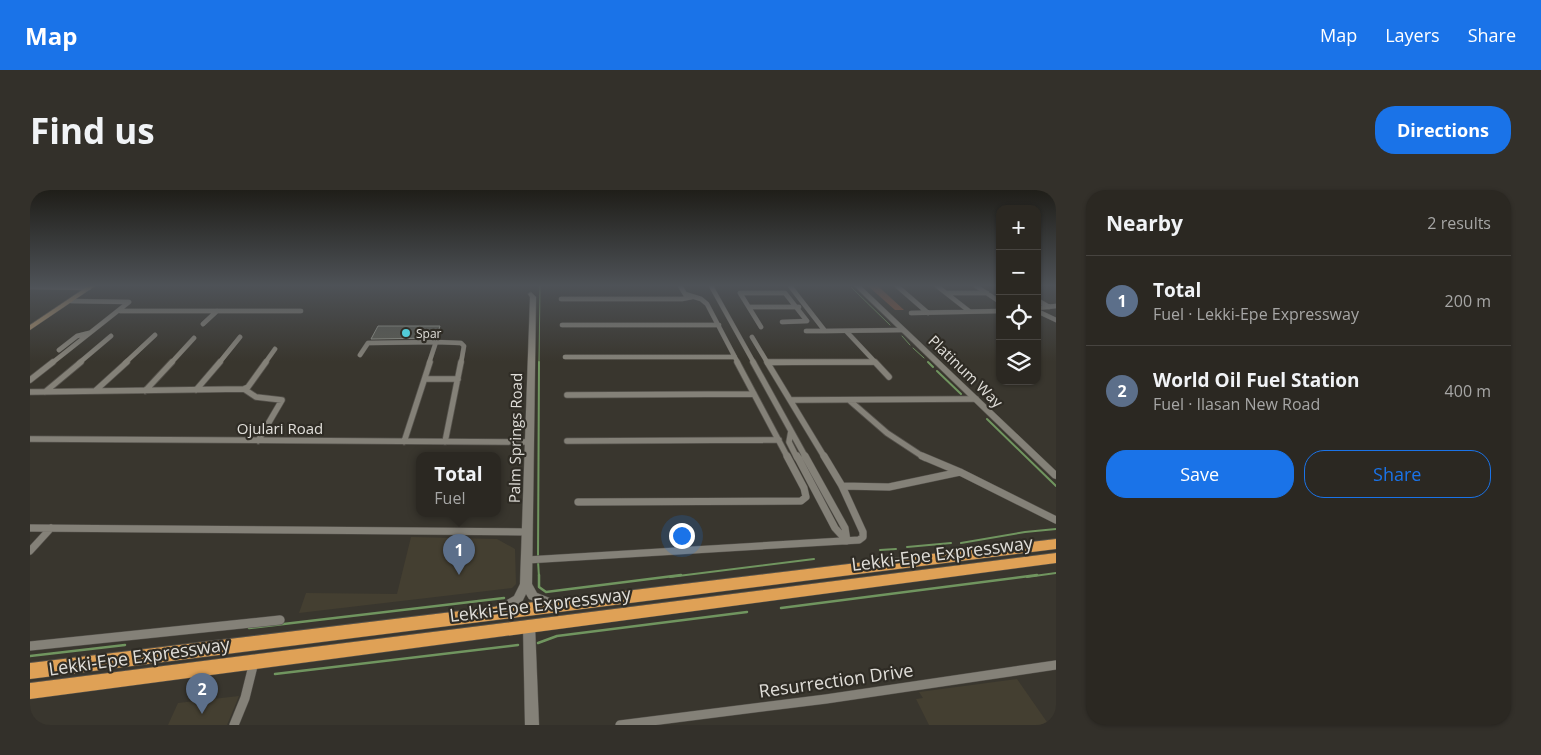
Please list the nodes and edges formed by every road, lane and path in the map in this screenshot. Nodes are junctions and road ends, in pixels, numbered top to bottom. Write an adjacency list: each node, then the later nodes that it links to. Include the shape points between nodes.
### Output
1 (56, 311): 23 (main road)
2 (120, 311): 3 (street); 28 (street)
3 (217, 311): 19 (street)
4 (533, 311): 64 (street, Palm Springs Road)
5 (711, 311): 21 (street)
6 (725, 311): 57 (street)
7 (751, 311): 22 (street)
8 (799, 311): 18 (street, via 806,322)
9 (809, 311): 27 (street)
10 (883, 311): 25 (street, Platinum Way)
11 (926, 311): 16 (street)
12 (996, 311): 13 (street)
13 (970, 312): 16 (street)
14 (1041, 312): 17 (street)
15 (911, 313): 16 (street)
16 (928, 313)
17 (1056, 320)
18 (782, 322)
19 (203, 324)
20 (562, 325): 21 (street)
21 (719, 325): 39 (street)
22 (761, 327)
23 (30, 328)
24 (846, 330): 25 (street); 27 (street); 41 (street)
25 (903, 330): 54 (street, Platinum Way)
26 (806, 331): 27 (street)
27 (825, 331)
28 (90, 333): 36 (street, via 80,335); 45 (street)
29 (111, 336): 51 (street)
30 (155, 336): 48 (street)
31 (240, 336): 47 (street)
32 (752, 336): 40 (street)
33 (194, 338): 49 (street)
34 (436, 342): 37 (street, via 368,343); 43 (street); 44 (street, via 463,344)
35 (275, 349): 46 (street)
36 (59, 350)
37 (360, 354)
38 (565, 357): 39 (street)
39 (735, 357): 52 (street)
40 (766, 362): 41 (street); 55 (street)
41 (875, 362): 42 (street)
42 (889, 377)
43 (425, 379): 44 (street); 62 (street)
44 (458, 379): 63 (street)
45 (30, 380)
46 (244, 389): 47 (street); 60 (street, via 264,398 282,400)
47 (196, 390): 49 (street)
48 (95, 391): 49 (street); 51 (street)
49 (145, 391)
50 (30, 392): 51 (street)
51 (44, 392)
52 (754, 394): 53 (street); 59 (street)
53 (567, 395)
54 (976, 399): 56 (street); 69 (street, Platinum Way)
55 (790, 400): 56 (street); 70 (street)
56 (849, 400): 68 (street, via 901,443 923,457)
57 (791, 431): 65 (street); 66 (street)
58 (30, 440): 60 (street, Ojulari Road)
59 (778, 440): 61 (street); 71 (street, via 804,488 806,497 801,500)
60 (258, 441): 62 (street, Ojulari Road)
61 (567, 441)
62 (404, 442): 63 (street, Ojulari Road)
63 (445, 442): 64 (street, Ojulari Road)
64 (530, 442): 75 (street, Palm Springs Road)
65 (790, 442): 66 (street); 67 (street)
66 (799, 442): 67 (street, via 803,450)
67 (800, 454): 76 (street, via 835,528)
68 (960, 472): 70 (street, via 889,487); 72 (street)
69 (1056, 476)
70 (842, 486): 76 (street, via 863,532 859,540)
71 (578, 502)
72 (1056, 520)
73 (30, 528): 74 (street)
74 (51, 528): 75 (street); 78 (street)
75 (528, 532): 80 (street, Palm Springs Road)
76 (847, 541): 80 (street)
77 (1056, 544): 82 (highway, Lekki-Epe Expressway)
78 (30, 551)
79 (1056, 558): 85 (highway, Lekki-Epe Expressway)
80 (534, 559): 81 (street, Palm Springs Road)
81 (526, 584): 82 (street, via 533,596 540,600); 83 (street, via 518,599)
82 (570, 605): 83 (highway, Lekki-Epe Expressway)
83 (488, 615): 89 (highway, Lekki-Epe Expressway)
84 (280, 620): 86 (street)
85 (528, 626): 87 (highway, Lekki-Epe Expressway); 92 (street)
86 (30, 646)
87 (255, 660): 90 (highway, Lekki-Epe Expressway); 91 (street)
88 (1056, 665): 93 (street, Resurrection Drive, via 826,700)
89 (30, 671)
90 (30, 691)
91 (234, 725)
92 (532, 725)
93 (620, 725)

